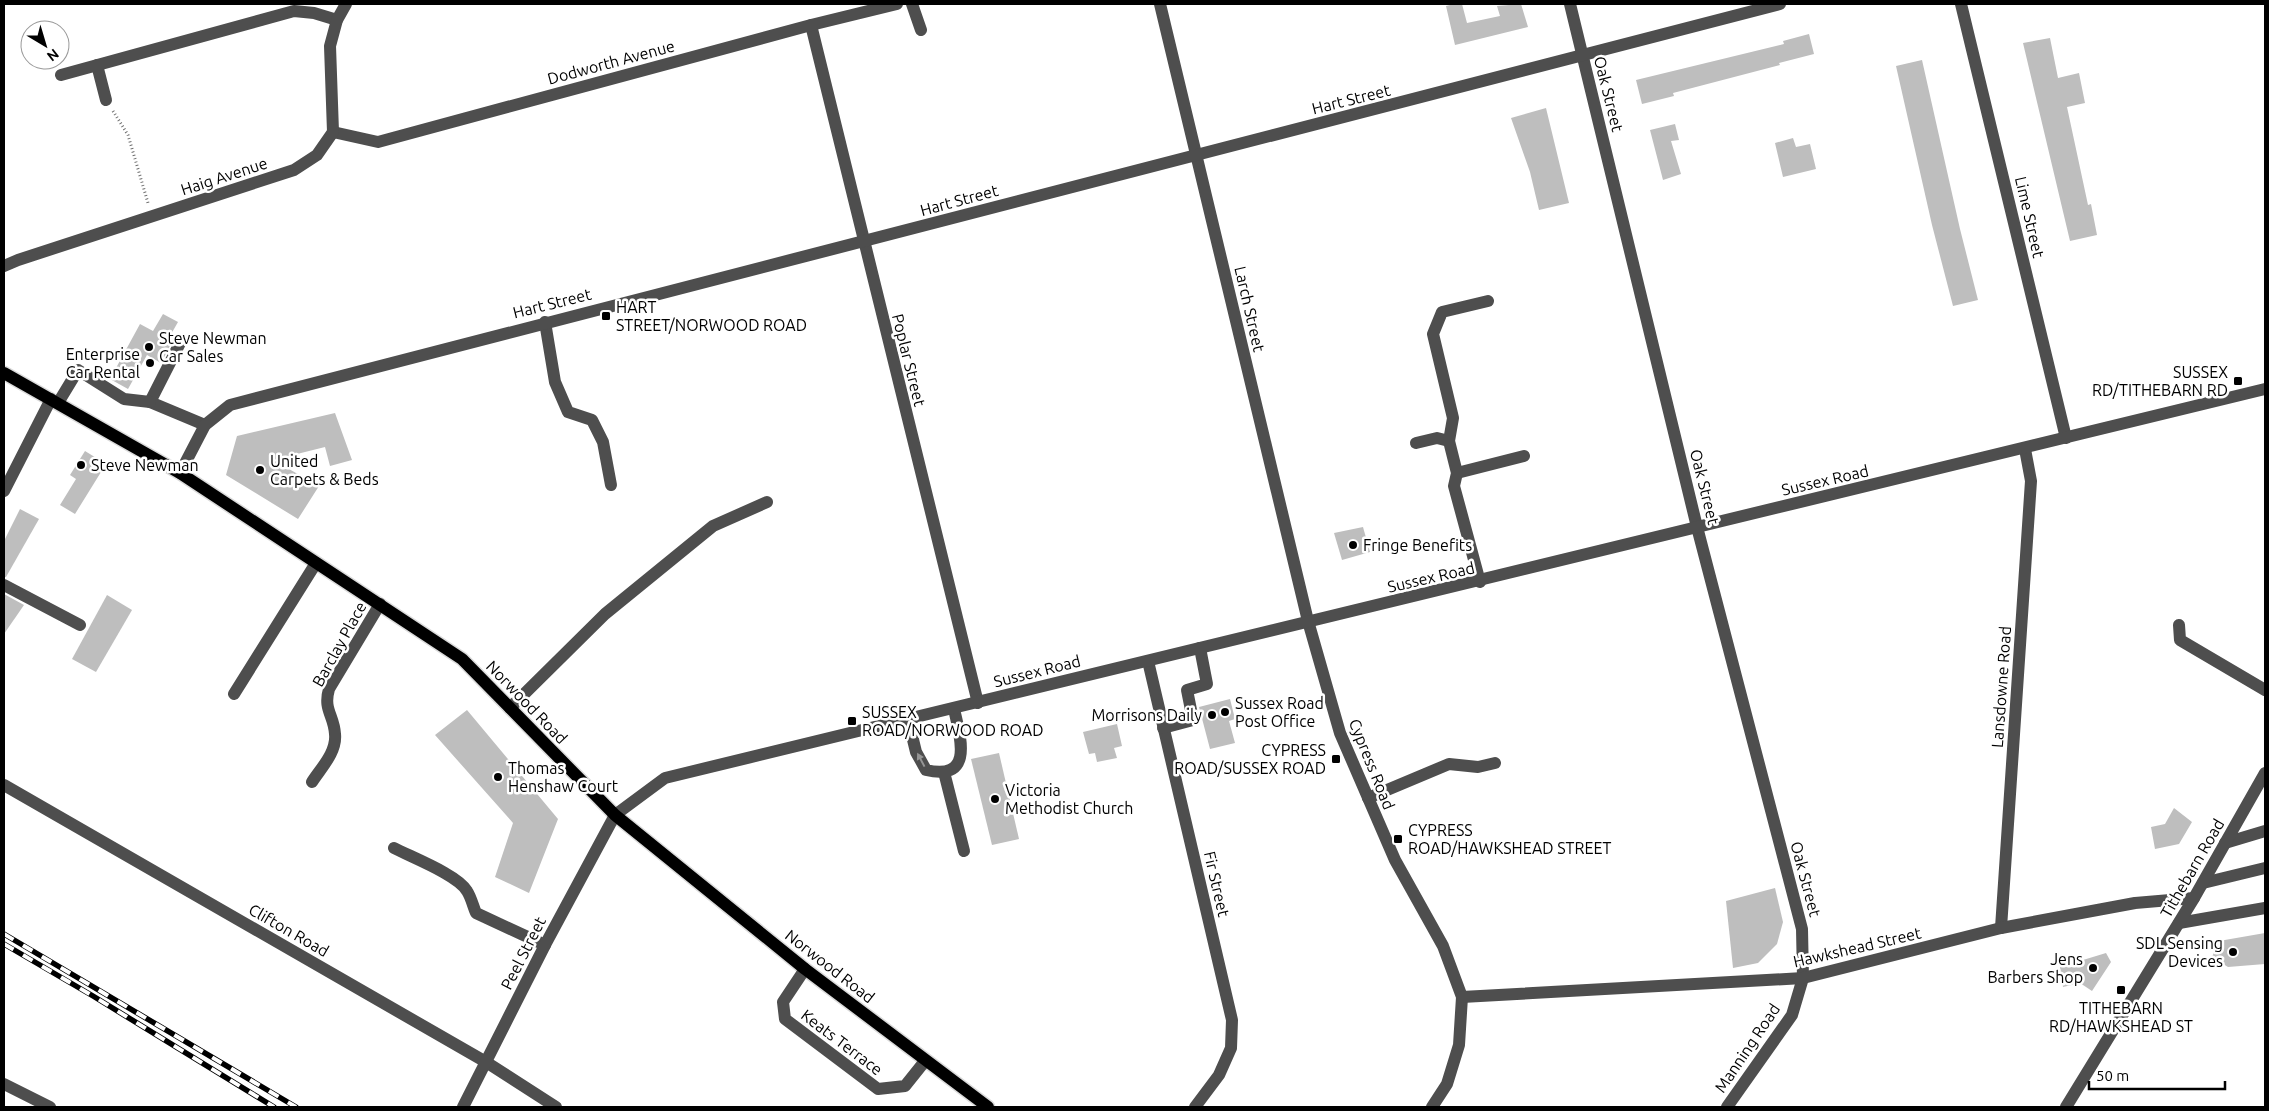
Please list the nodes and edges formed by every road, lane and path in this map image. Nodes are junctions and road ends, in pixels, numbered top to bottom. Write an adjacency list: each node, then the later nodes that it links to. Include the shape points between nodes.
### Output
1 (346, 4): 8 (street)
2 (897, 4): 9 (street, Dodworth Avenue)
3 (912, 4): 10 (street)
4 (1160, 4): 16 (street, Larch Street)
5 (1570, 4): 11 (street, Oak Street)
6 (1780, 4): 11 (street, Hart Street)
7 (1961, 4): 28 (street, Lime Street)
8 (337, 20): 12 (street, via 294,11); 15 (street, via 330,46)
9 (811, 25): 15 (street, Dodworth Avenue, via 378,142); 18 (street, Poplar Street)
10 (921, 30)
11 (1584, 56): 16 (street, Hart Street); 38 (street, Oak Street)
12 (97, 65): 13 (street); 14 (street)
13 (61, 75)
14 (106, 100): 17 (path, via 128,135)
15 (333, 132): 17 (street, Haig Avenue, via 317,155 294,170)
16 (1197, 155): 18 (street, Hart Street); 43 (street, Larch Street)
17 (151, 216): 19 (street, Haig Avenue)
18 (863, 242): 21 (street, Hart Street); 50 (street, Poplar Street)
19 (4, 266)
20 (1488, 301): 29 (street, via 1442,312 1433,334 1453,418)
21 (545, 322): 27 (street, Hart Street, via 230,405); 35 (street, via 555,382 568,412 592,420 603,442)
22 (180, 343): 26 (street)
23 (4, 373): 25 (main road, Norwood Road)
24 (2265, 389): 28 (street, Sussex Road)
25 (55, 401): 26 (street, via 78,370 124,399); 33 (main road, Norwood Road); 36 (street)
26 (150, 402): 27 (street)
27 (205, 425): 33 (street, Hart Street)
28 (2066, 438): 31 (street, Sussex Road)
29 (1449, 441): 30 (street, via 1437,438); 34 (street)
30 (1416, 443)
31 (2025, 449): 38 (street, Sussex Road); 71 (street, Lansdowne Road, via 2031,480)
32 (1524, 456): 34 (street)
33 (180, 473): 39 (main road, Norwood Road)
34 (1457, 473): 40 (street, via 1454,486)
35 (611, 485)
36 (4, 491)
37 (767, 502): 51 (street, via 712,526 605,614)
38 (1697, 527): 40 (street, Sussex Road); 74 (street, Oak Street, via 1802,929)
39 (316, 562): 42 (main road, Norwood Road); 49 (street)
40 (1480, 582): 43 (street, Sussex Road)
41 (4, 585): 44 (street)
42 (380, 604): 51 (main road, Norwood Road, via 462,659); 58 (street, Barclay Place, via 329,689 326,704 335,742)
43 (1308, 621): 46 (street, Sussex Road); 60 (street, Cypress Road, via 1340,733)
44 (80, 624)
45 (2179, 625): 48 (street, via 2180,640)
46 (1200, 648): 47 (street, Sussex Road); 54 (street, via 1208,684 1187,690 1193,720)
47 (1148, 661): 50 (street, Sussex Road); 54 (street, Fir Street)
48 (2265, 690)
49 (234, 694)
50 (978, 703): 52 (street, Sussex Road)
51 (510, 708): 61 (main road, Norwood Road)
52 (954, 709): 53 (street, Sussex Road); 56 (street, via 963,750 960,759)
53 (908, 719): 56 (street, one-way to 53, via 926,770 920,763); 61 (street, Sussex Road, via 665,778)
54 (1163, 728): 83 (street, Fir Street, via 1232,1020 1231,1048 1219,1075)
55 (1495, 763): 60 (street, via 1478,766 1449,764)
56 (944, 772): 65 (street)
57 (2265, 773): 63 (street, Tithebarn Road)
58 (312, 782)
59 (4, 785): 77 (street, Clifton Road)
60 (1368, 798): 75 (street, Cypress Road, via 1394,860 1443,946)
61 (615, 815): 72 (street, Peel Street); 73 (main road, Norwood Road)
62 (2265, 832): 63 (street)
63 (2225, 843): 67 (street, Tithebarn Road)
64 (394, 848): 72 (street, via 447,873 467,890 476,913)
65 (964, 850)
66 (2265, 868): 67 (street)
67 (2203, 883): 68 (street, Tithebarn Road)
68 (2194, 898): 70 (street, Tithebarn Road); 71 (street, Hawkshead Street, via 2135,902)
69 (2265, 908): 70 (street)
70 (2179, 923): 86 (street, Tithebarn Road)
71 (2002, 928): 74 (street, Hawkshead Street)
72 (545, 945): 77 (street, Peel Street)
73 (805, 969): 76 (main road, Norwood Road); 76 (street, Keats Terrace, via 783,1002 785,1019 878,1089 905,1086)
74 (1803, 978): 75 (street, Hawkshead Street); 85 (street, Manning Road, via 1792,1014)
75 (1462, 997): 84 (street, Cypress Road, via 1459,1045 1447,1084)
76 (925, 1061): 82 (main road, Norwood Road)
77 (486, 1062): 80 (street, Peel Street); 81 (street, Clifton Road)
78 (4, 1084): 79 (street)
79 (50, 1107)
80 (463, 1107)
81 (556, 1107)
82 (988, 1107)
83 (1195, 1107)
84 (1432, 1107)
85 (1727, 1107)
86 (2066, 1107)

